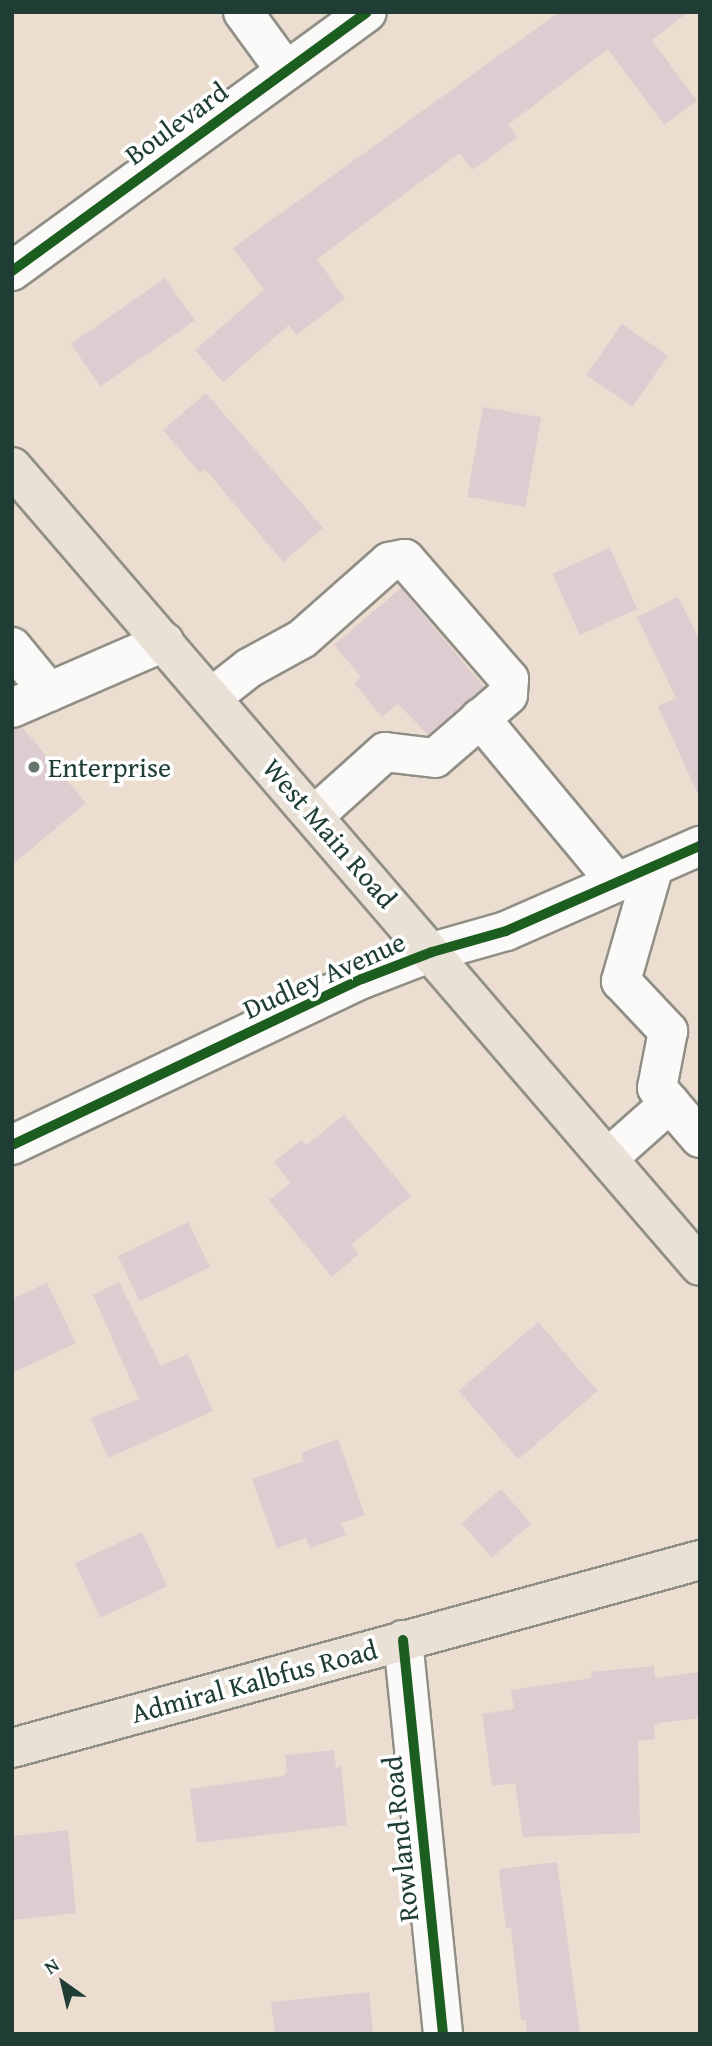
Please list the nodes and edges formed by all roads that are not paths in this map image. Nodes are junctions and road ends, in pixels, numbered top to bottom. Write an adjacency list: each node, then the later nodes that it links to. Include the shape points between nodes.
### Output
1 (243, 12): 3 (street)
2 (367, 12): 3 (street, Boulevard)
3 (286, 71): 4 (street, Boulevard)
4 (12, 271)
5 (16, 478): 6 (main road, West Main Road)
6 (164, 642): 8 (street); 9 (main road, West Main Road)
7 (12, 648): 8 (street)
8 (49, 692): 10 (street)
9 (212, 697): 11 (street, via 250,668 302,639 389,562 405,559 509,679 508,695); 12 (main road, West Main Road)
10 (12, 708)
11 (481, 718): 12 (street, via 435,758 385,752); 15 (street)
12 (314, 815): 16 (main road, West Main Road)
13 (700, 846): 14 (street, Dudley Avenue)
14 (654, 866): 15 (street, Dudley Avenue); 17 (street, via 621,981 668,1031 657,1088)
15 (616, 882): 16 (street, Dudley Avenue, via 506,931)
16 (432, 951): 19 (street, Dudley Avenue, via 362,979); 20 (main road, West Main Road)
17 (670, 1103): 18 (street); 20 (street)
18 (700, 1138)
19 (12, 1145)
20 (608, 1158): 21 (main road, West Main Road)
21 (700, 1266)
22 (700, 1560): 23 (main road, Admiral Kalbfus Road)
23 (403, 1640): 24 (main road, Admiral Kalbfus Road); 25 (street, Rowland Road)
24 (12, 1748)
25 (443, 2034)

